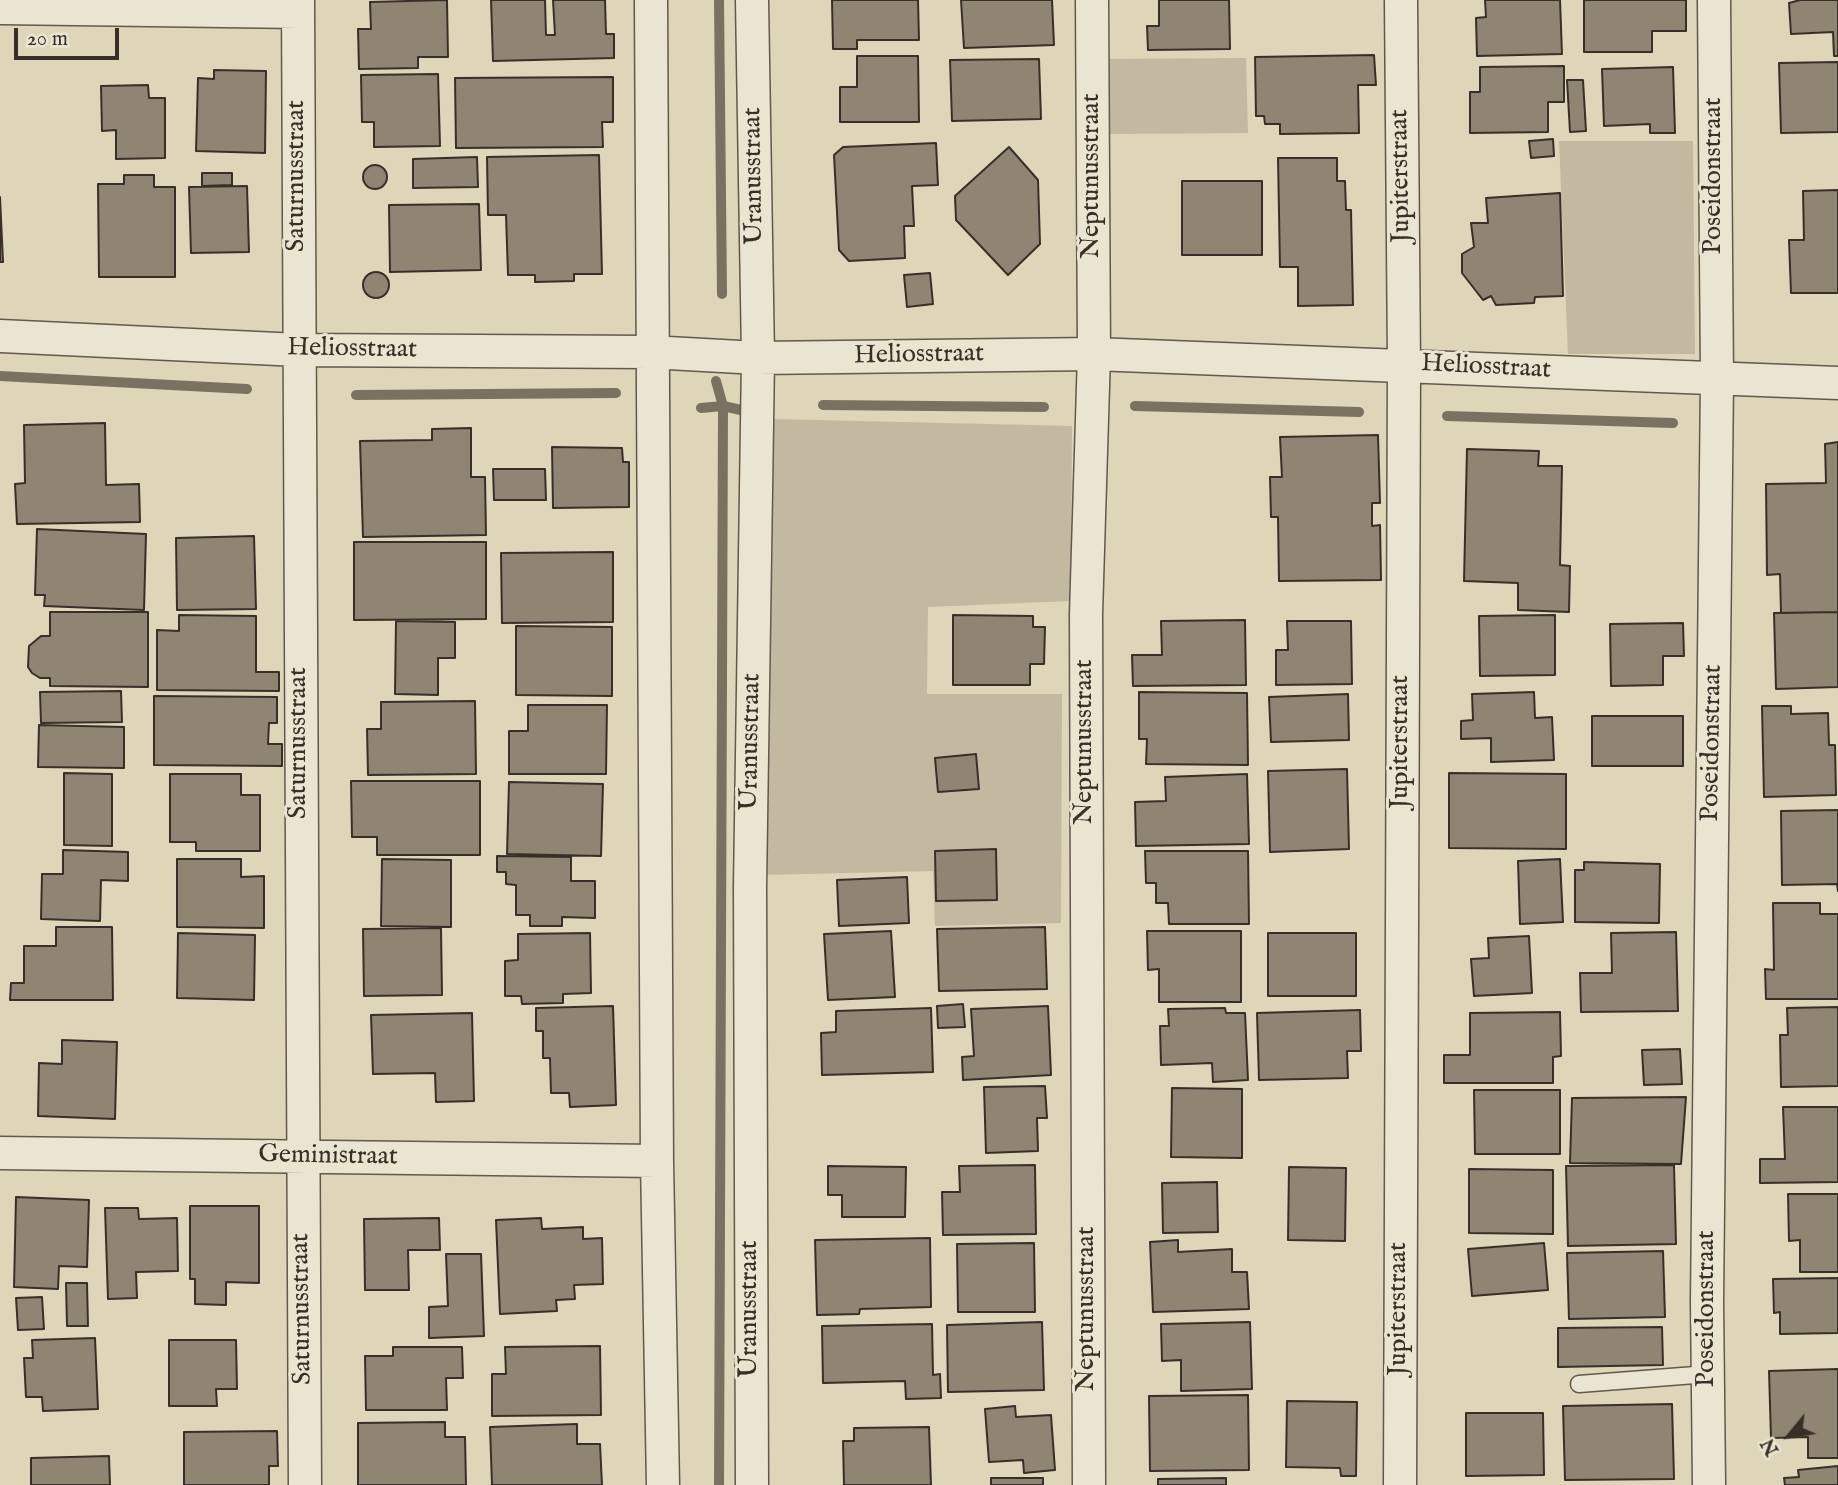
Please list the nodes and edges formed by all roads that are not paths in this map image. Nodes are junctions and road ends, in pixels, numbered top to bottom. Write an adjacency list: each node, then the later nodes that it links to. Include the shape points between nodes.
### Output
1 (651, 0): 10 (street)
2 (752, 0): 12 (street, Uranusstraat)
3 (1092, 0): 11 (street, Neptunusstraat)
4 (1401, 0): 13 (street, Jupiterstraat)
5 (1714, 0): 14 (street, Poseidonstraat)
6 (298, 6): 7 (street); 9 (street, Saturnusstraat)
7 (0, 8)
8 (0, 336): 9 (street, Heliosstraat)
9 (299, 350): 10 (street, Heliosstraat); 17 (street, Saturnusstraat)
10 (650, 352): 12 (street, Heliosstraat); 18 (street)
11 (1094, 354): 12 (street, Heliosstraat); 13 (street, Heliosstraat); 24 (street, Neptunusstraat, via 1086,614)
12 (758, 358): 23 (street, Uranusstraat, via 750,887)
13 (1404, 365): 14 (street, Heliosstraat); 25 (street, Jupiterstraat)
14 (1717, 379): 15 (street, Heliosstraat); 19 (street, Poseidonstraat)
15 (1838, 383)
16 (0, 1153): 17 (street, Geministraat)
17 (302, 1157): 18 (street, Geministraat); 21 (street, Saturnusstraat)
18 (657, 1161): 22 (street)
19 (1708, 1374): 20 (lane); 26 (street, Poseidonstraat)
20 (1579, 1384)
21 (304, 1485)
22 (663, 1485)
23 (752, 1485)
24 (1089, 1485)
25 (1400, 1485)
26 (1709, 1485)

